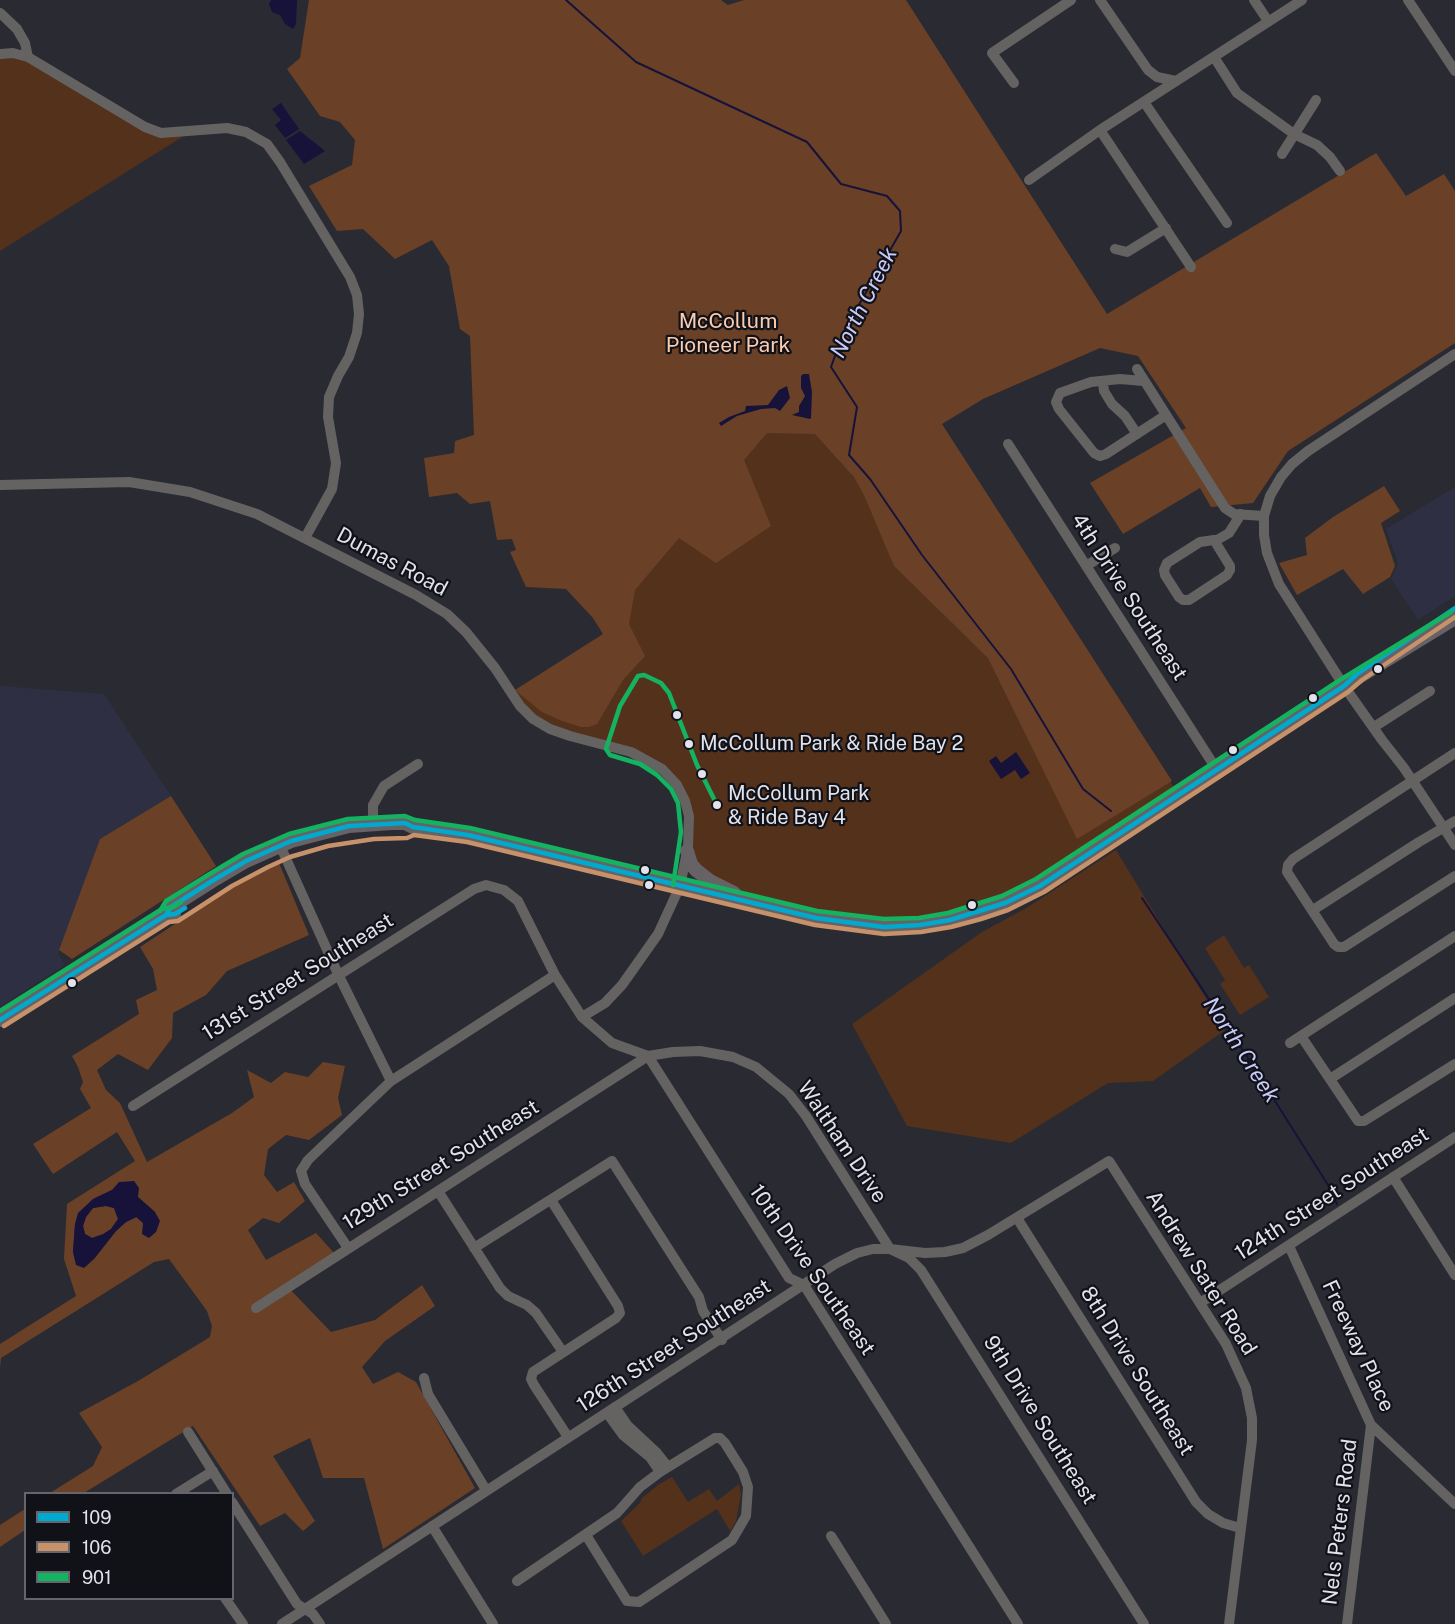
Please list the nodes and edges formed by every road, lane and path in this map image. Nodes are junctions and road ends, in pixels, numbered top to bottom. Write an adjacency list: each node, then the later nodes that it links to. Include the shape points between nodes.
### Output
1 (1071, 0): 13 (street, via 992,53)
2 (1100, 0): 12 (street, via 1148,70 1157,77)
3 (1254, 0): 7 (street)
4 (1302, 0): 7 (street)
5 (1408, 0): 11 (street)
6 (0, 13): 9 (street, via 17,29)
7 (1269, 21): 10 (street)
8 (0, 54): 9 (street)
9 (28, 57): 35 (street, via 145,128 161,133 227,128 246,132 267,144 350,277 357,295 357,333 329,397 335,474 332,489)
10 (1214, 57): 12 (street); 17 (street, via 1237,93)
11 (1455, 71)
12 (1176, 81): 15 (street)
13 (1014, 83)
14 (1316, 100): 17 (street)
15 (1144, 102): 16 (street); 21 (street)
16 (1100, 130): 20 (street); 22 (street)
17 (1294, 134): 18 (street); 19 (street, via 1317,145)
18 (1282, 154)
19 (1340, 171)
20 (1029, 180)
21 (1227, 223)
22 (1166, 228): 23 (street, via 1127,252); 24 (street)
23 (1115, 249)
24 (1191, 267)
25 (1455, 354): 34 (street, via 1292,464 1270,496)
26 (1137, 369): 27 (street)
27 (1143, 381): 28 (street); 29 (street)
28 (1103, 382): 30 (street, via 1112,404); 30 (street, via 1060,393 1056,402 1059,409 1100,456)
29 (1166, 416): 30 (street); 33 (street, via 1225,508)
30 (1137, 434)
31 (1008, 444): 38 (street, 4th Drive Southeast)
32 (0, 485): 35 (street, Dumas Road, via 129,482 190,492 257,514)
33 (1241, 514): 34 (street); 36 (street, via 1229,533)
34 (1264, 516): 40 (street, via 1267,553 1278,584)
35 (305, 538): 52 (street, Dumas Road, via 416,594 447,614 486,656 512,696 533,719 550,729 631,753 662,769 686,801)
36 (1214, 540): 36 (street, via 1200,542 1167,563 1165,575 1183,600 1189,600 1230,570)
37 (1115, 548): 38 (street)
38 (1086, 566): 45 (street, 4th Drive Southeast)
39 (1455, 616): 40 (main road)
40 (1344, 686): 42 (street); 45 (main road)
41 (1430, 691): 42 (street)
42 (1374, 727): 46 (street)
43 (1455, 753): 46 (street)
44 (418, 764): 48 (street, via 384,786 373,805)
45 (1217, 770): 56 (main road, via 1040,886 979,912 920,925 884,927 816,918)
46 (1413, 780): 50 (street); 57 (street, via 1293,859 1287,872)
47 (1455, 821): 50 (street)
48 (373, 824): 49 (main road, via 405,823); 58 (main road, via 322,832 280,845 212,881 171,907)
49 (413, 827): 53 (main road, via 326,839); 55 (main road, via 468,835)
50 (1444, 828): 51 (street); 57 (street)
51 (1455, 845)
52 (687, 851): 55 (street, Dumas Road); 56 (main road, via 691,864 702,875)
53 (283, 852): 58 (main road, via 228,880 175,914); 60 (street)
54 (1455, 876): 57 (street, via 1344,947 1334,944)
55 (680, 886): 56 (main road); 63 (street, Dumas Road, via 658,934 622,985 605,1003)
56 (754, 903)
57 (1313, 910)
58 (166, 915): 64 (main road)
59 (1455, 936): 65 (street)
60 (338, 974): 61 (street, 131st Street Southeast, via 486,885 504,890 519,901); 70 (street); 71 (street, 131st Street Southeast)
61 (555, 975): 63 (street); 70 (street)
62 (1455, 998): 69 (street)
63 (582, 1017): 67 (street, via 612,1043)
64 (0, 1020)
65 (1301, 1036): 66 (street); 69 (street)
66 (1290, 1043)
67 (648, 1056): 75 (street, 129th Street Southeast); 81 (street, Waltham Drive, via 700,1051 734,1057 773,1080 806,1116); 83 (street, 10th Drive Southeast, via 789,1278)
68 (1455, 1064): 69 (street, via 1364,1121 1354,1117)
69 (1329, 1079)
70 (391, 1081): 79 (street, via 308,1160 302,1171 305,1184)
71 (133, 1106)
72 (1455, 1137): 74 (street, 124th Street Southeast)
73 (1109, 1161): 77 (street, 126th Street Southeast); 84 (street, Andrew Sater Road)
74 (1393, 1177): 78 (street, 124th Street Southeast); 82 (street)
75 (438, 1191): 79 (street, 129th Street Southeast); 80 (street)
76 (551, 1200): 80 (street); 86 (street, via 612,1161); 87 (street, via 620,1313)
77 (1017, 1218): 81 (street, 126th Street Southeast, via 963,1248 925,1253); 101 (street, 8th Drive Southeast, via 1196,1502 1223,1523)
78 (1289, 1245): 84 (street, 124th Street Southeast); 90 (street, Freeway Place)
79 (348, 1248): 85 (street, 129th Street Southeast)
80 (474, 1248): 87 (street, via 500,1288 536,1313)
81 (890, 1249): 83 (street, 126th Street Southeast, via 857,1253); 113 (street, 9th Drive Southeast, via 909,1258 921,1270)
82 (1455, 1275)
83 (804, 1285): 86 (street, 126th Street Southeast); 112 (street, 10th Drive Southeast)
84 (1200, 1303): 101 (street, Andrew Sater Road, via 1238,1368 1252,1418)
85 (256, 1308)
86 (722, 1340): 89 (street, 126th Street Southeast)
87 (562, 1352): 92 (street, via 533,1372 531,1379)
88 (424, 1378): 95 (street, via 428,1394)
89 (611, 1410): 92 (street, 126th Street Southeast); 93 (street, via 657,1453)
90 (1371, 1425): 98 (street, Freeway Place); 115 (street, Nels Peters Road)
91 (188, 1432): 94 (street)
92 (568, 1437): 95 (street, 126th Street Southeast)
93 (664, 1470): 102 (street); 102 (street, via 710,1440 720,1438 743,1472 748,1487 746,1516 732,1540 633,1603 627,1601)
94 (213, 1471): 96 (street); 97 (street)
95 (486, 1490): 100 (street, 126th Street Southeast)
96 (179, 1492)
97 (226, 1492)
98 (1455, 1504)
99 (234, 1505): 106 (street, via 297,1604)
100 (432, 1526): 106 (street, 126th Street Southeast); 110 (street)
101 (1240, 1528): 114 (street, Andrew Sater Road)
102 (586, 1535): 104 (street)
103 (831, 1536): 111 (street)
104 (517, 1581)
105 (226, 1600): 107 (street)
106 (305, 1610): 108 (street, 126th Street Southeast); 109 (street)
107 (243, 1624)
108 (282, 1624)
109 (320, 1624)
110 (493, 1624)
111 (886, 1624)
112 (1018, 1624)
113 (1144, 1624)
114 (1229, 1624)
115 (1347, 1624)

